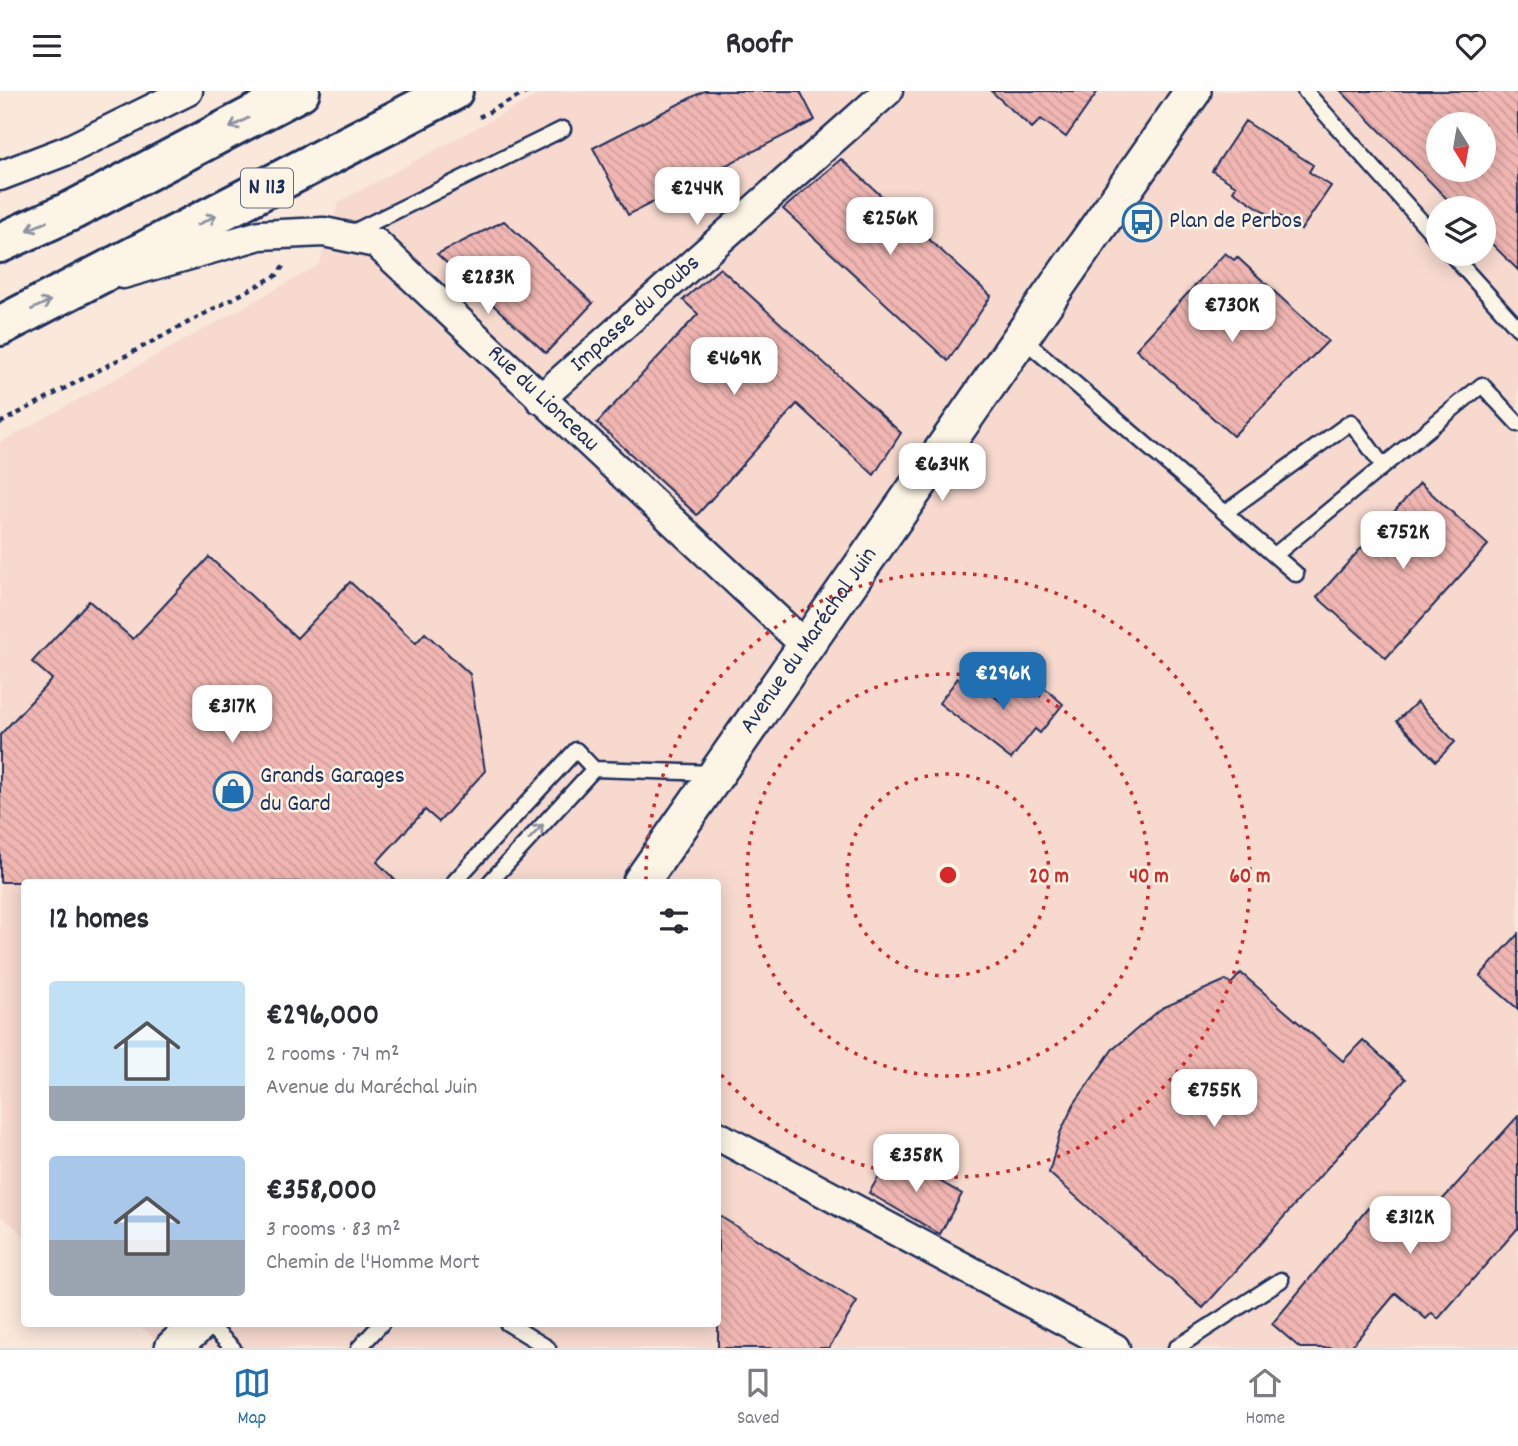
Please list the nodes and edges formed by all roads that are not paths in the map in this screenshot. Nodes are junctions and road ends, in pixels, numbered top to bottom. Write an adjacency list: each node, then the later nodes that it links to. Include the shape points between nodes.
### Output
1 (188, 91): 8 (street, via 68,150)
2 (300, 91): 11 (main road, one-way to 11, via 73,210)
3 (453, 91): 13 (main road, N 113, one-way to 3)
4 (888, 91): 17 (street, Impasse du Doubs)
5 (1193, 91): 16 (street, Avenue du Maréchal Juin)
6 (1305, 91): 9 (lane)
7 (563, 129): 10 (lane)
8 (0, 176)
9 (1426, 227)
10 (345, 236): 13 (street, Rue du Lionceau, via 324,232 260,235); 17 (street, Rue du Lionceau, via 376,243)
11 (0, 243)
12 (1462, 266): 15 (lane)
13 (81, 285): 14 (main road, N 113, one-way to 13)
14 (0, 325)
15 (1518, 328)
16 (1022, 338): 20 (lane); 23 (street, Avenue du Maréchal Juin)
17 (540, 399): 23 (street, Rue du Lionceau)
18 (1518, 424): 19 (lane, via 1482,385)
19 (1383, 466): 20 (lane, via 1352,422); 21 (lane)
20 (1226, 512): 21 (lane)
21 (1276, 554): 22 (lane)
22 (1296, 574)
23 (807, 647): 25 (street, Avenue du Maréchal Juin)
24 (594, 769): 25 (lane); 26 (lane, via 576,750); 27 (lane, one-way to 24)
25 (718, 773): 28 (street, Avenue du Maréchal Juin)
26 (457, 879)
27 (493, 879)
28 (643, 879)
29 (721, 1138): 39 (street)
30 (1281, 1280): 40 (lane)
31 (196, 1327): 35 (street)
32 (211, 1327): 36 (lane)
33 (378, 1327): 37 (lane)
34 (514, 1327): 38 (lane)
35 (173, 1348)
36 (233, 1348)
37 (359, 1348)
38 (548, 1348)
39 (1115, 1348)
40 (1177, 1348)

